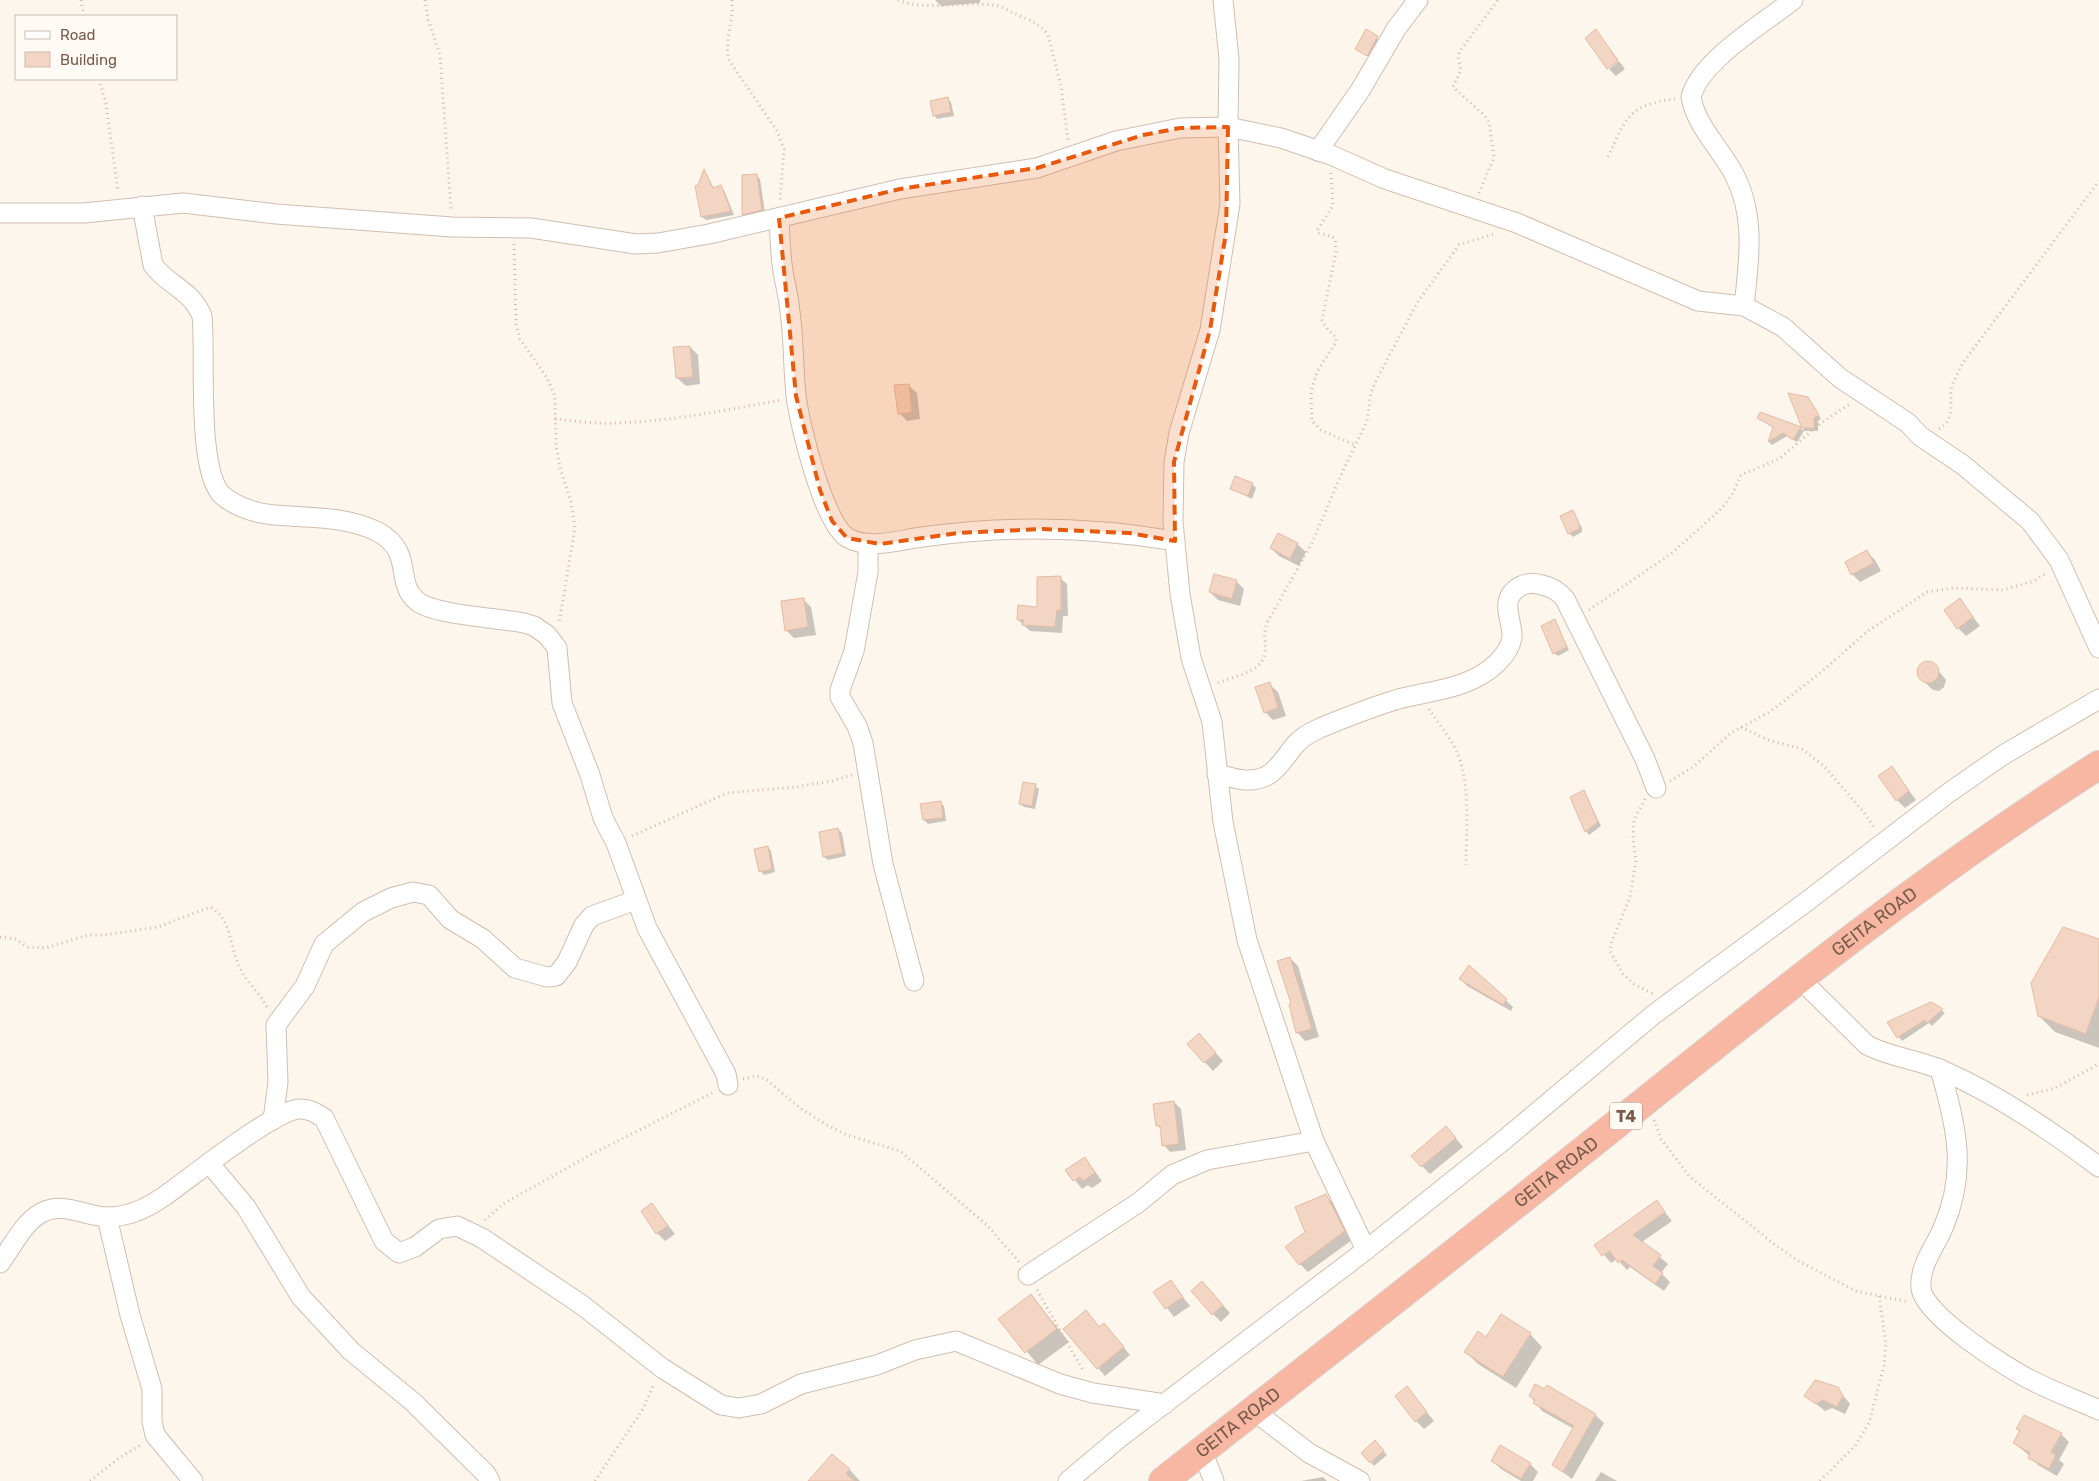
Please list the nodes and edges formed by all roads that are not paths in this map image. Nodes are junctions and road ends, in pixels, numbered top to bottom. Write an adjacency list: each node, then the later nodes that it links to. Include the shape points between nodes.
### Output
1 (1223, 0): 4 (street, via 1229,59)
2 (1418, 0): 5 (street, via 1396,29)
3 (1793, 0): 9 (street, via 1722,56 1698,81 1691,97 1695,112 1734,175 1744,203 1750,248)
4 (1228, 127): 5 (street, via 1281,138); 8 (street, via 1180,128 1143,135 1094,147 1037,168 900,188); 10 (street, via 1230,204 1210,330 1179,433 1174,462)
5 (1324, 153): 9 (street, via 1386,179 1517,223 1698,301)
6 (142, 206): 7 (street, via 54,214); 8 (street, via 183,204 452,227 560,231 636,244 658,243); 17 (street, via 153,265 197,304 202,316 206,449 212,476 221,494 248,511 336,520 379,532 401,553 408,592 424,606 524,622 547,635 557,648 562,703)
7 (0, 213)
8 (779, 218): 11 (street, via 796,396 812,464 832,521 848,538)
9 (1744, 306): 12 (street, via 1783,327 1840,378 1964,465 2030,521 2059,560)
10 (1175, 541): 11 (street, via 1129,533 1043,528 985,530); 15 (street, via 1191,658 1212,722)
11 (868, 543): 19 (street, via 864,595 852,657 840,697 863,743 883,864)
12 (2099, 648)
13 (2099, 698): 27 (street, via 2003,755 1882,842 1671,1001)
14 (2099, 765): 18 (highway, GEITA ROAD / T4, via 2019,815)
15 (1217, 774): 16 (street, via 1244,780 1270,776 1307,735 1394,700 1452,688 1474,678 1496,663 1509,648 1512,636 1507,608 1513,591 1533,584 1559,590 1645,759); 23 (street, via 1226,838 1247,940)
16 (1656, 788)
17 (636, 900): 21 (street, via 647,928 726,1074); 22 (street, via 592,916 584,925 567,962 556,976 547,977 515,968 483,939 450,919 429,895 413,892 391,898 363,912 324,944 305,986 276,1025 278,1082)
18 (1799, 978): 20 (street, via 1867,1045); 32 (highway, GEITA ROAD / T4)
19 (914, 981)
20 (1940, 1069): 25 (street, via 2001,1101); 31 (street, via 1956,1126 1958,1173 1953,1202 1923,1275 1922,1296 1928,1306 1962,1336 2007,1366 2033,1382)
21 (728, 1085)
22 (273, 1120): 24 (street); 30 (street, via 298,1108 312,1110 324,1118 384,1242 399,1253 415,1247 439,1229 458,1226 471,1232 582,1305 662,1368 721,1405 740,1408 761,1404 802,1384 956,1341 1060,1384 1093,1393)
23 (1314, 1141): 27 (street); 29 (street, via 1208,1160 1172,1175 1138,1203)
24 (209, 1163): 26 (street, via 149,1207 129,1215); 35 (street, via 246,1206 301,1297 351,1351 413,1402)
25 (2099, 1167)
26 (107, 1217): 28 (street, via 71,1208 51,1209 39,1214); 34 (street, via 130,1315 152,1389 152,1421 156,1436)
27 (1366, 1250): 30 (street)
28 (0, 1263)
29 (1028, 1276)
30 (1165, 1404): 36 (street)
31 (2099, 1410)
32 (1254, 1411): 33 (highway, GEITA ROAD / T4); 39 (street, via 1309,1453)
33 (1202, 1451): 37 (highway, GEITA ROAD / T4); 38 (street)
34 (193, 1481)
35 (490, 1481)
36 (1068, 1481)
37 (1163, 1481)
38 (1214, 1481)
39 (1360, 1481)

